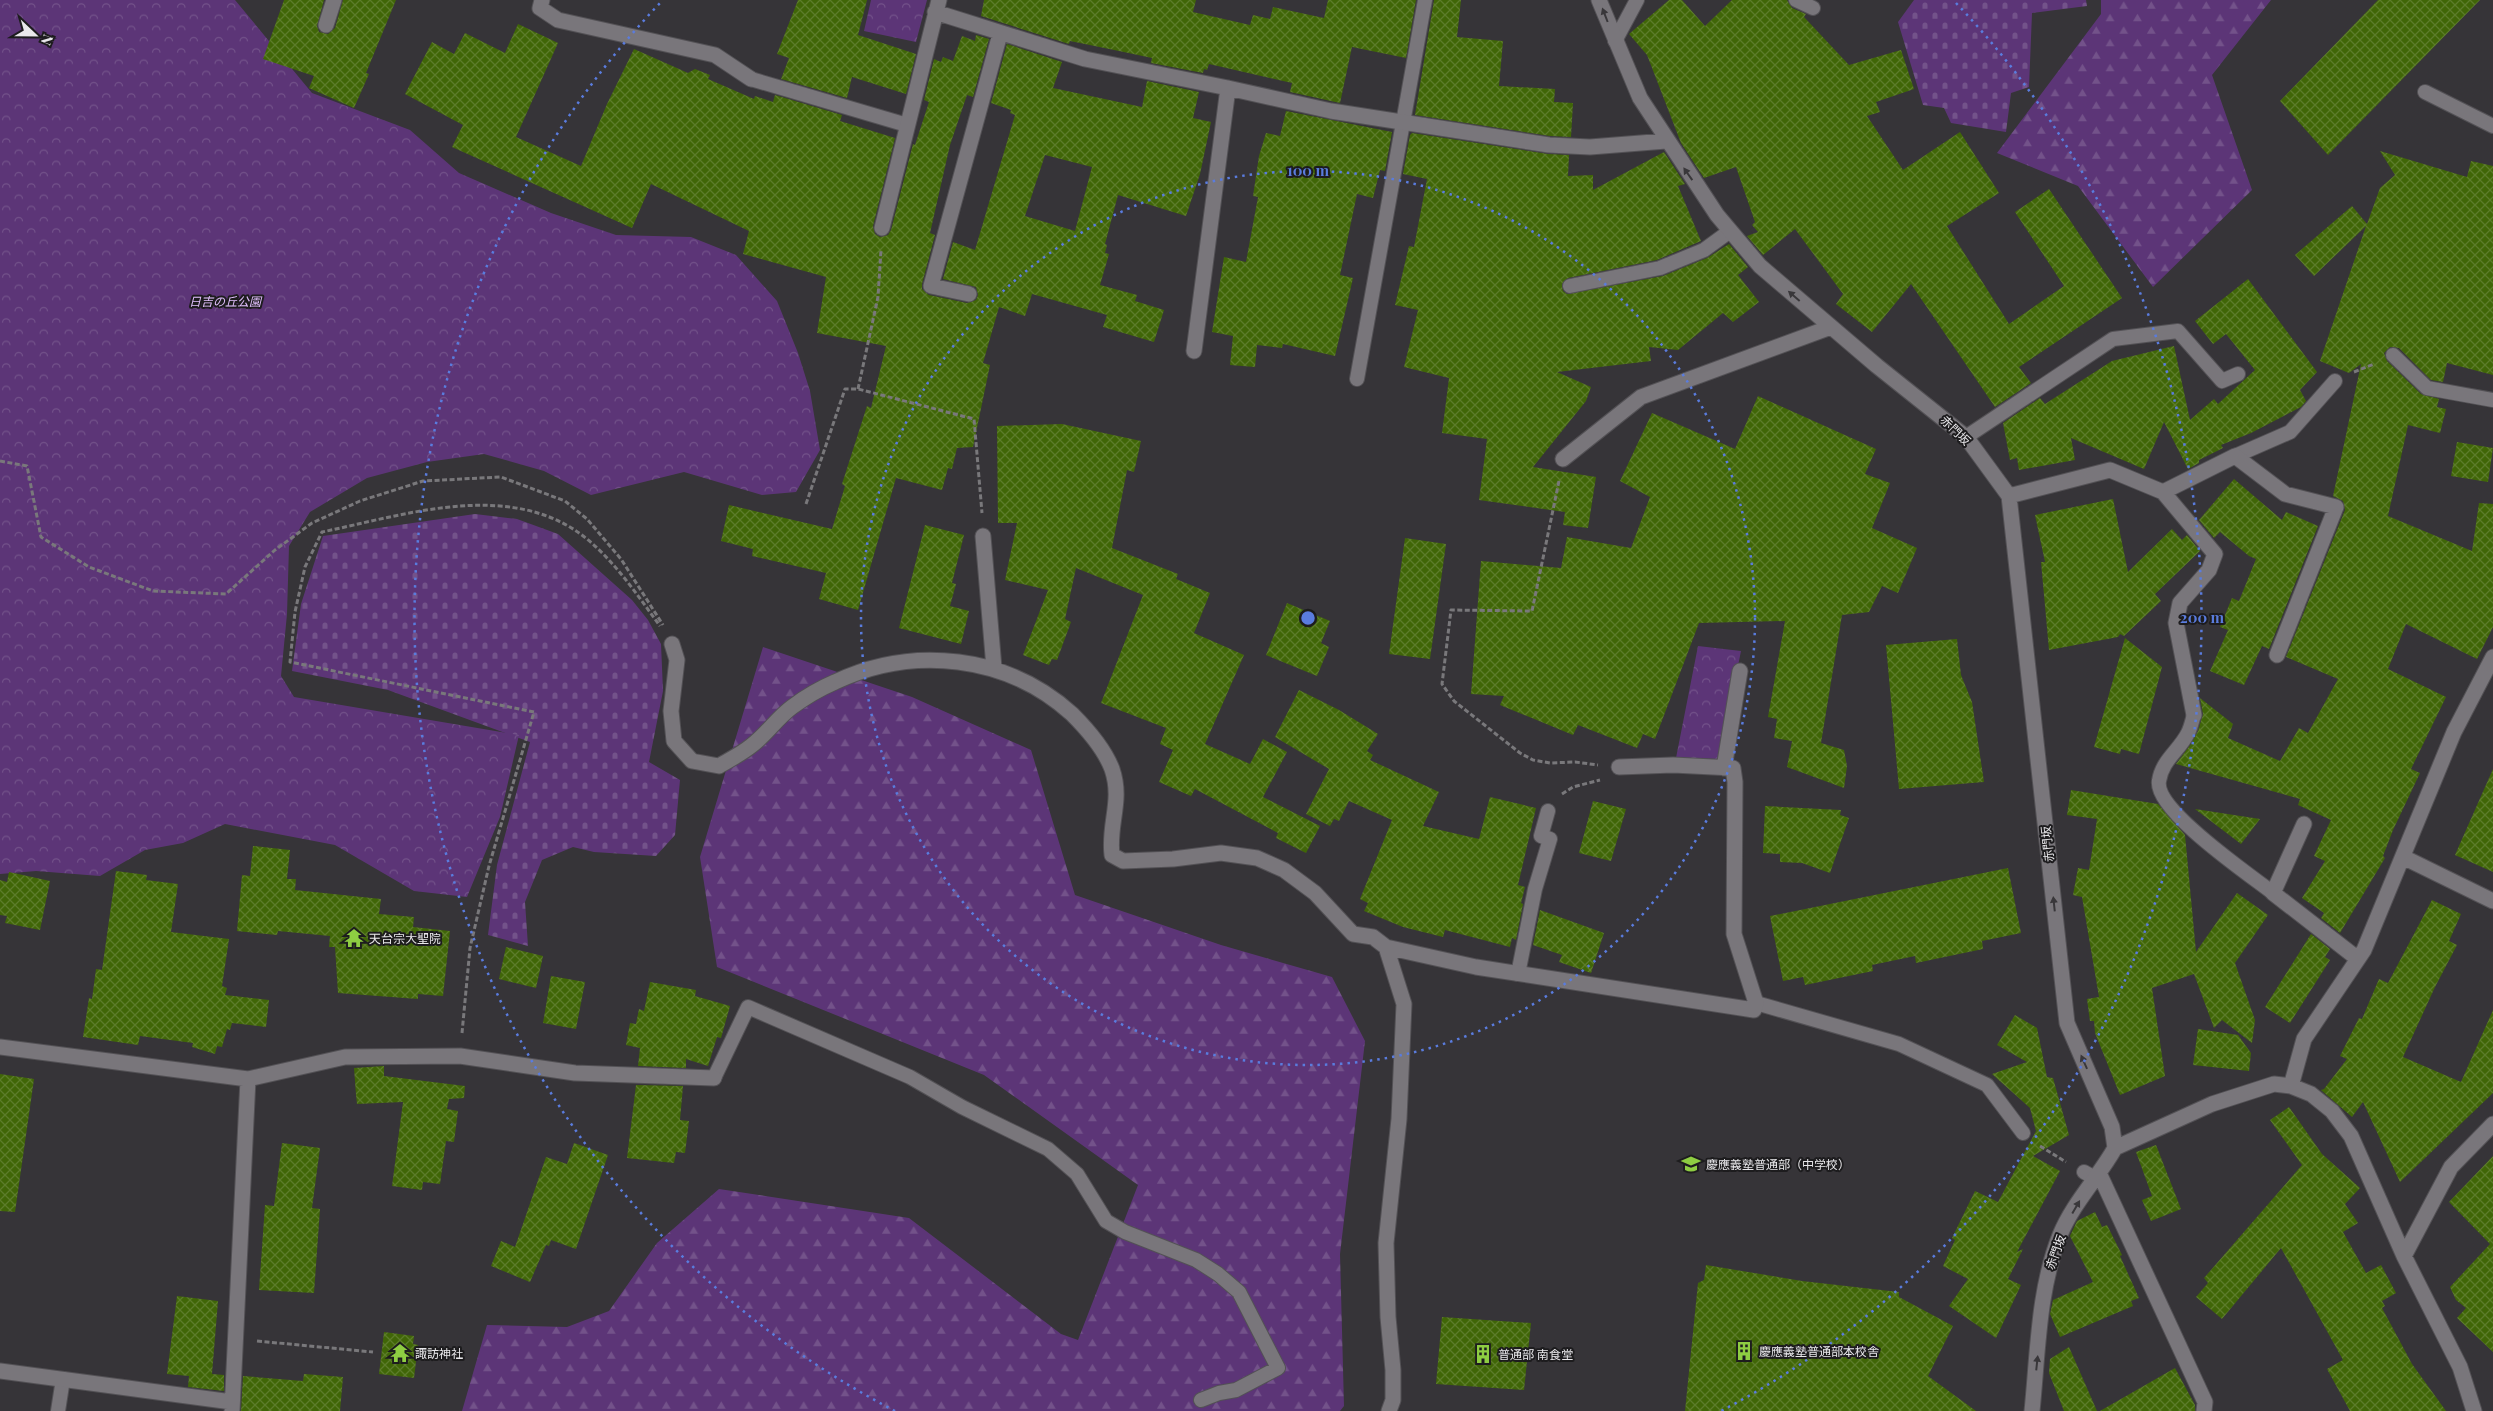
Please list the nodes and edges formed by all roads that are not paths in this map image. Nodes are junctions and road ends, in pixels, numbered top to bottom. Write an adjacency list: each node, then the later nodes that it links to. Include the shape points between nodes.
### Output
1 (334, 0): 9 (street)
2 (542, 0): 12 (street, via 540,8 558,20 715,54)
3 (1425, 0): 15 (lane)
4 (1599, 0): 11 (street, 赤門坂, one-way to 4)
5 (1636, 0): 11 (lane)
6 (1796, 0): 8 (lane)
7 (937, 6): 10 (street); 16 (street)
8 (1813, 8)
9 (326, 25)
10 (1000, 34): 13 (street, via 1084,59); 22 (street, via 932,286)
11 (1615, 41): 18 (street, 赤門坂, via 1640,98)
12 (751, 79): 16 (lane)
13 (1228, 88): 15 (street, via 1331,111); 24 (street)
14 (2425, 92): 17 (lane)
15 (1403, 122): 18 (street, via 1549,145 1590,147); 27 (lane)
16 (907, 125): 19 (street)
17 (2493, 126)
18 (1666, 141): 20 (street, 赤門坂, one-way to 18)
19 (882, 228)
20 (1730, 231): 21 (lane, via 1704,250 1660,268); 23 (street, 赤門坂, one-way to 20, via 1760,266)
21 (1570, 286)
22 (969, 294)
23 (1831, 327): 30 (street, 赤門坂); 32 (street, via 1641,397)
24 (1194, 351)
25 (2393, 355): 29 (lane, via 2426,388)
26 (2238, 374): 30 (lane, via 2222,381 2178,331 2113,339)
27 (1357, 379)
28 (2335, 381): 31 (lane, via 2290,432)
29 (2493, 400)
30 (1966, 437): 34 (street, 赤門坂)
31 (2235, 456): 33 (street); 37 (street, via 2285,494 2336,507)
32 (1563, 459)
33 (2164, 492): 34 (street, via 2110,470); 41 (street, via 2215,554 2209,570 2180,603 2176,622)
34 (2009, 496): 59 (street, 赤門坂, one-way to 34, via 2112,1126 2066,1023)
35 (983, 536): 39 (street)
36 (672, 644): 39 (street, via 677,660 671,711 674,741 692,761 719,766 751,746 792,707 834,682 883,666 927,660)
37 (2277, 655)
38 (2493, 657): 46 (street, via 2454,732)
39 (994, 668): 49 (street, via 1022,679 1053,698 1081,722 1097,743 1111,767 1116,785 1117,809 1110,840 1112,855 1123,861 1221,853 1257,858 1284,870 1315,893 1353,934 1373,937)
40 (1740, 671): 43 (street)
41 (2194, 715): 47 (lane, via 2188,733 2162,767 2158,783 2162,795 2184,824)
42 (1619, 767): 43 (street, via 1674,765)
43 (1724, 768): 52 (street, via 1733,768 1735,782 1734,934)
44 (1548, 811): 51 (lane, via 1540,836 1550,839 1535,889)
45 (2304, 824): 47 (street)
46 (2403, 857): 48 (street); 50 (street)
47 (2273, 893): 50 (street)
48 (2493, 901)
49 (1386, 947): 51 (street); 67 (street, via 1404,1004 1399,1119 1386,1243 1393,1370 1393,1400)
50 (2358, 959): 56 (street, via 2304,1039)
51 (1518, 974): 52 (street, via 1754,1010)
52 (1756, 1003): 58 (lane, via 1899,1044 1988,1085)
53 (0, 1047): 55 (street)
54 (714, 1078): 55 (street, via 575,1073 460,1056 344,1057); 64 (lane, via 748,1007 910,1077 962,1107 1048,1149 1077,1174 1106,1221 1124,1232 1196,1260 1239,1292 1278,1368 1236,1390)
55 (248, 1079): 65 (street)
56 (2291, 1086): 59 (street, via 2274,1084 2212,1104); 61 (street, via 2311,1094 2332,1111 2351,1136)
57 (2493, 1124): 61 (street, via 2452,1167)
58 (2023, 1134)
59 (2114, 1148): 60 (street, 赤門坂)
60 (2093, 1174): 68 (street, 赤門坂, one-way to 60, via 2046,1274 2061,1234); 69 (street, via 2205,1402)
61 (2404, 1256): 70 (street, via 2460,1367)
62 (0, 1371): 63 (street)
63 (63, 1379): 65 (street); 66 (lane)
64 (1200, 1400)
65 (232, 1406)
66 (58, 1411)
67 (1388, 1411)
68 (2032, 1411)
69 (2204, 1411)
70 (2474, 1411)

